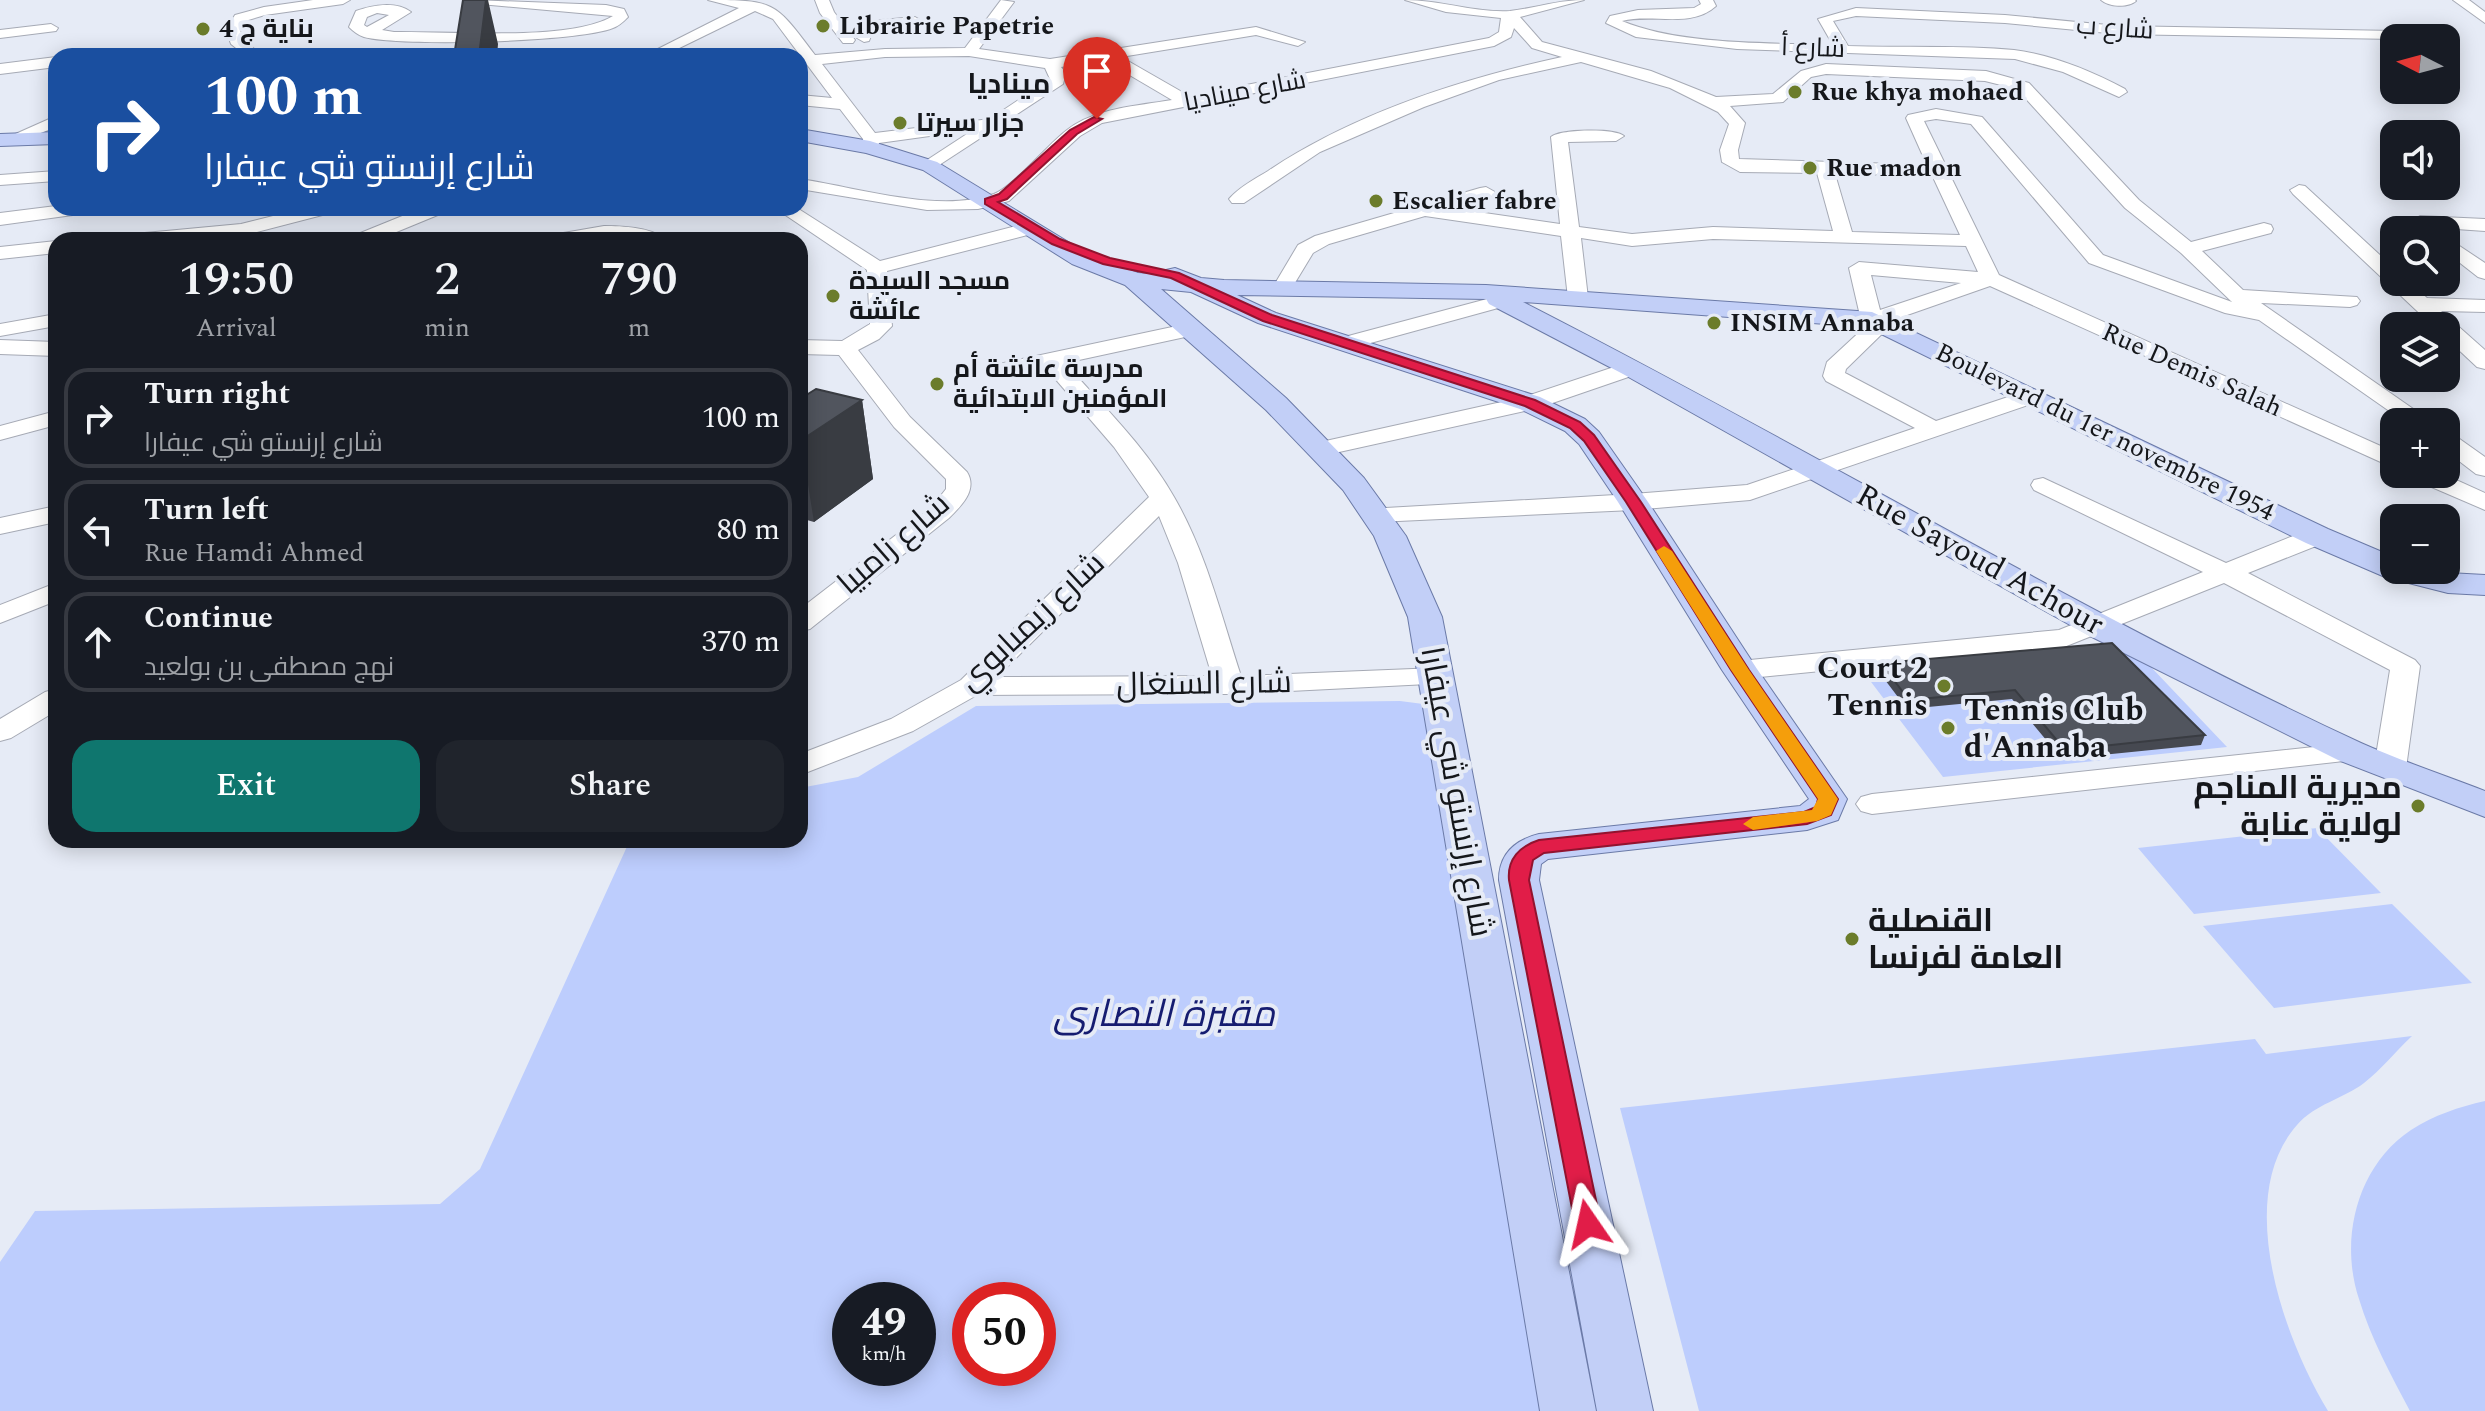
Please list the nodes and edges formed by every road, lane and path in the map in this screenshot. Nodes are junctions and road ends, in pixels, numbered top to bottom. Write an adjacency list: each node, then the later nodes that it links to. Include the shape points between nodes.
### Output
1 (343, 0): 23 (street, via 240,18 233,30)
2 (480, 0): 18 (street, via 606,9 621,17 612,26 580,33)
3 (715, 0): 13 (street)
4 (770, 0): 13 (street)
5 (822, 0): 21 (street)
6 (1412, 0): 14 (street)
7 (1577, 0): 14 (street)
8 (1706, 0): 26 (street, شارع أ, via 1709,6 1698,11 1632,14 1613,23 1630,32 1692,42)
9 (2108, 0): 11 (street)
10 (2460, 0): 15 (street)
11 (2129, 1)
12 (1007, 2): 27 (street)
13 (751, 7): 24 (street); 25 (street, via 778,16)
14 (1509, 15): 29 (street, via 1530,41); 35 (street, شارع ميناديا, via 1506,34 1494,42)
15 (2485, 19)
16 (51, 28): 19 (street)
17 (918, 28): 21 (street, via 920,35)
18 (367, 33)
19 (0, 34)
20 (2380, 35): 26 (street, شارع ب, via 2118,30 1856,12 1825,19)
21 (848, 40): 25 (street)
22 (1298, 42): 28 (street, via 1256,31)
23 (245, 48)
24 (667, 48)
25 (813, 48): 27 (street); 37 (street)
26 (1842, 49): 33 (street, شارع أ, via 2015,55 2057,63)
27 (969, 52): 31 (street)
28 (1106, 55): 31 (street); 35 (street)
29 (1579, 58): 36 (street, via 1657,77); 53 (street, via 1495,76 1418,104 1314,148)
30 (48, 63): 32 (street)
31 (1050, 64): 38 (street, via 1058,81)
32 (0, 69)
33 (2119, 92)
34 (808, 101): 37 (street)
35 (1187, 102): 54 (street, شارع ميناديا, via 1084,125 1003,197)
36 (1711, 102): 46 (street, via 1737,123 1729,150 1733,164); 76 (street, via 1777,99 1806,74 1826,69 2012,81 2026,89 2132,204)
37 (843, 104): 44 (street)
38 (993, 122): 44 (street); 45 (street)
39 (48, 124): 43 (street)
40 (808, 136): 44 (main road)
41 (1616, 136): 71 (street, via 1559,137)
42 (48, 138): 43 (main road)
43 (5, 140)
44 (870, 143): 45 (main road)
45 (930, 166): 54 (main road)
46 (1825, 170): 47 (street); 72 (street)
47 (1942, 170): 74 (street); 94 (street, via 1914,118 1936,114 1976,120 2096,259 2232,309)
48 (48, 177): 49 (street)
49 (0, 180)
50 (808, 185): 54 (street, via 929,206)
51 (2299, 190): 79 (street)
52 (1486, 192): 55 (street)
53 (1238, 199)
54 (989, 202): 64 (main road)
55 (1423, 210): 71 (street); 84 (street, via 1314,244 1305,249)
56 (48, 212): 60 (street)
57 (298, 216): 66 (street, via 262,226)
58 (420, 216): 61 (street)
59 (796, 216): 80 (street)
60 (0, 219)
61 (407, 222): 67 (street); 68 (street)
62 (2460, 225): 63 (street)
63 (2485, 225)
64 (1032, 228): 73 (main road); 80 (street)
65 (2264, 229): 76 (street)
66 (186, 232)
67 (381, 232)
68 (398, 232)
69 (601, 232): 70 (street)
70 (631, 232)
71 (1571, 232): 72 (street, via 1632,240 1713,233); 88 (street)
72 (1844, 236): 74 (street)
73 (1056, 241): 83 (main road, via 1080,259); 89 (main road)
74 (1975, 241): 82 (street)
75 (48, 248): 77 (street)
76 (2188, 249): 85 (street)
77 (0, 253)
78 (2460, 254): 81 (street)
79 (2380, 265)
80 (877, 268): 103 (street, via 881,326 866,341)
81 (2485, 273)
82 (1991, 279): 96 (street); 96 (street, Rue Demis Salah, via 1859,268); 116 (street, Rue Demis Salah)
83 (1134, 280): 89 (main road, شارع إرنستو شي عيفارا); 89 (main road)
84 (1283, 287): 87 (main road, Boulevard du 1er novembre 1954); 89 (main road, Boulevard du 1er novembre 1954)
85 (2237, 296): 90 (street); 94 (street)
86 (2413, 296): 91 (street)
87 (1494, 297): 88 (main road, Boulevard du 1er novembre 1954); 99 (street); 106 (main road, Rue Sayoud Achour)
88 (1578, 298): 96 (main road, Boulevard du 1er novembre 1954)
89 (1181, 299): 99 (main road, via 1267,318); 104 (street); 114 (main road, شارع إرنستو شي عيفارا)
90 (2350, 301)
91 (2421, 304): 92 (street); 93 (street)
92 (2485, 306)
93 (2430, 312)
94 (2263, 315): 110 (street)
95 (48, 321): 97 (street)
96 (1876, 322): 108 (main road, Boulevard du 1er novembre 1954); 112 (street, via 1835,367 1834,376)
97 (0, 330)
98 (2460, 339): 105 (street)
99 (1345, 344): 109 (main road)
100 (0, 347): 102 (street)
101 (808, 347): 103 (street)
102 (48, 349)
103 (846, 349): 134 (street, شارع زامبيا, via 902,422 949,465 958,477 958,489 940,513)
104 (1051, 361): 107 (street); 121 (street, via 1145,470)
105 (2485, 362)
106 (1632, 368): 109 (street); 118 (main road, Rue Sayoud Achour)
107 (1007, 369)
108 (2032, 396): 112 (street); 127 (main road, Boulevard du 1er novembre 1954)
109 (1530, 403): 114 (street); 122 (main road, via 1589,438)
110 (2399, 408)
111 (48, 420): 113 (street)
112 (1936, 430): 118 (street)
113 (0, 433)
114 (1321, 449): 124 (main road, شارع إرنستو شي عيفارا)
115 (2460, 450): 117 (street)
116 (2380, 455)
117 (2485, 469)
118 (1817, 470): 122 (street, via 1750,492); 135 (main road, Rue Sayoud Achour)
119 (2043, 485): 129 (street)
120 (2454, 488): 123 (street)
121 (1162, 498): 138 (street, via 1180,535); 139 (street, شارع زيمبابوي)
122 (1633, 502): 124 (street); 136 (main road)
123 (2485, 502)
124 (1377, 514): 137 (main road, شارع إرنستو شي عيفارا, via 1425,617)
125 (48, 516): 126 (street)
126 (0, 526)
127 (2317, 536): 128 (main road, Boulevard du 1er novembre 1954); 129 (street)
128 (2380, 563)
129 (2226, 573): 135 (street); 144 (street, via 2405,666)
130 (2460, 584): 131 (main road, Boulevard du 1er novembre 1954)
131 (2485, 585)
132 (48, 594): 133 (street)
133 (0, 615)
134 (808, 617)
135 (2098, 627): 136 (street, via 2048,641); 142 (main road, Rue Sayoud Achour)
136 (1740, 670): 148 (main road, شارع إرنستو شي عيفارا, via 1825,793 1824,811 1807,818 1539,847 1521,862 1519,880)
137 (1438, 677): 138 (street, شارع السنغال); 147 (main road, شارع إرنستو شي عيفارا)
138 (1229, 685): 139 (street, شارع السنغال)
139 (971, 686): 143 (street, شارع زيمبابوي, via 902,725)
140 (48, 703): 141 (street)
141 (0, 732)
142 (2351, 752): 144 (main road, Rue Sayoud Achour); 145 (street)
143 (808, 762)
144 (2390, 768): 146 (main road, Rue Sayoud Achour)
145 (1872, 804)
146 (2485, 805)
147 (1568, 1411)
148 (1625, 1411)

